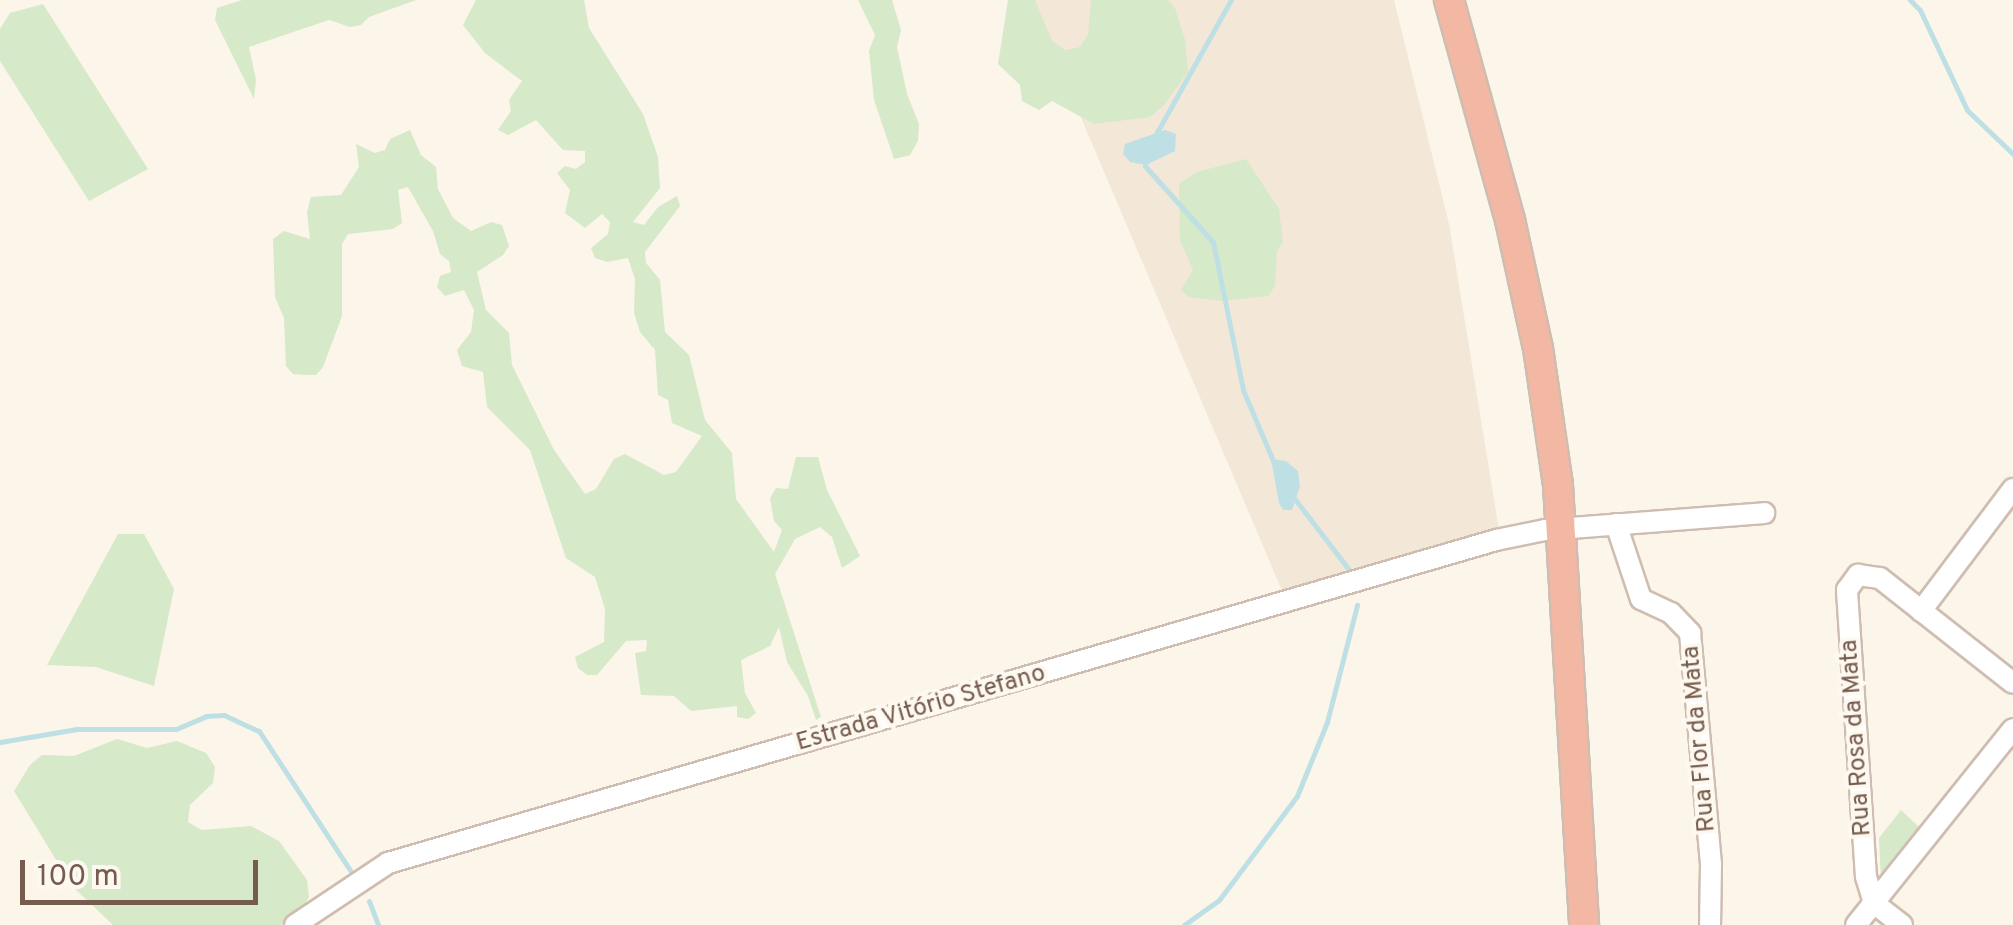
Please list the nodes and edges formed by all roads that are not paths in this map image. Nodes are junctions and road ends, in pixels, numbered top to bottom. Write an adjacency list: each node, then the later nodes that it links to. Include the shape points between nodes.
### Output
1 (1449, 0): 5 (highway, via 1538,348)
2 (2013, 488): 6 (street)
3 (1764, 513): 4 (street, Estrada Vitório Stefano)
4 (1616, 524): 5 (street, Estrada Vitório Stefano); 12 (street, Rua Flor da Mata, via 1640,598 1671,612 1690,633 1711,864)
5 (1563, 528): 10 (street, Estrada Vitório Stefano, via 1496,540 388,863); 11 (highway)
6 (1921, 610): 7 (street); 9 (street, Rua Rosa da Mata, via 1880,578 1858,575 1847,590 1866,877)
7 (2013, 683)
8 (2013, 729): 9 (street)
9 (1874, 903): 13 (street); 14 (street)
10 (295, 925)
11 (1584, 925)
12 (1710, 925)
13 (1856, 925)
14 (1902, 925)

